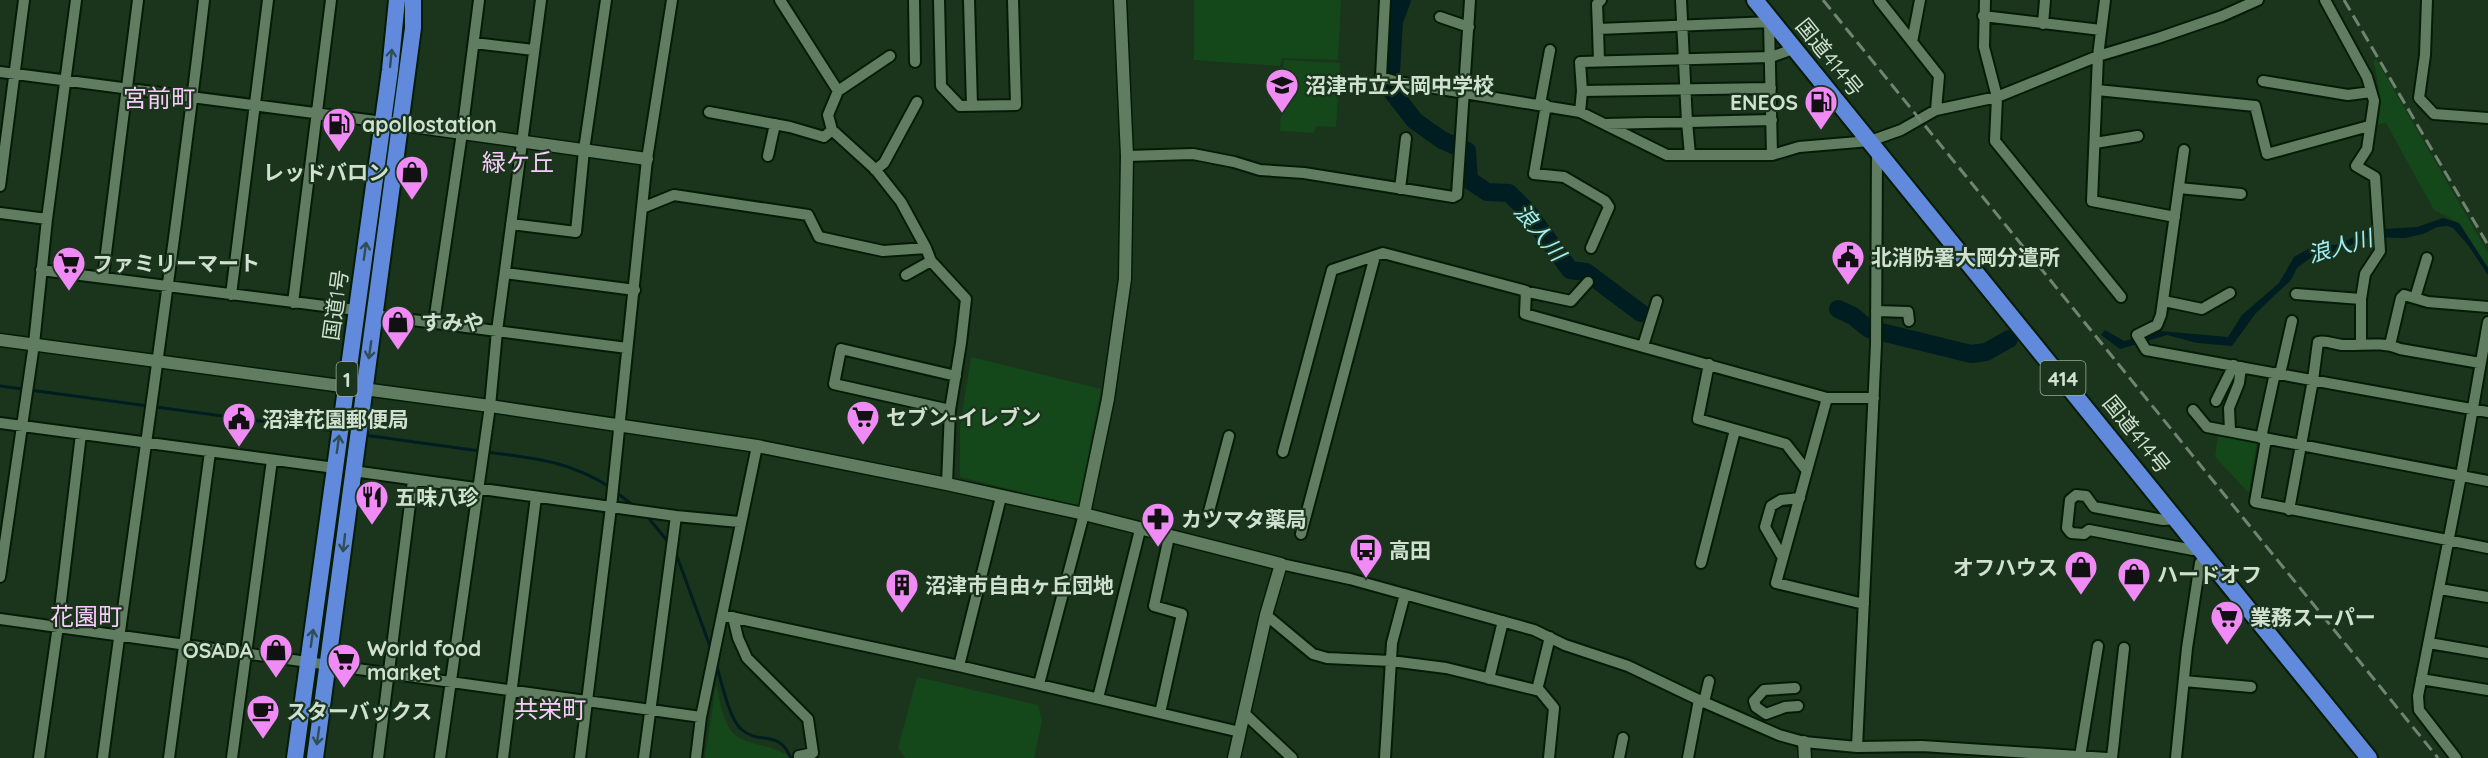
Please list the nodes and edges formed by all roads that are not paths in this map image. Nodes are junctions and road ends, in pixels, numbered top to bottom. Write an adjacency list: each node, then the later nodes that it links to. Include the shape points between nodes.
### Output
1 (24, 0): 52 (street)
2 (76, 0): 53 (street)
3 (138, 0): 55 (street)
4 (204, 0): 63 (street)
5 (268, 0): 67 (street)
6 (331, 0): 72 (street)
7 (397, 0): 75 (highway, 国道1号 / 1, one-way to 7)
8 (413, 0): 77 (highway, 国道1号 / 1)
9 (479, 0): 41 (street)
10 (540, 0): 43 (street)
11 (606, 0): 88 (street)
12 (672, 0): 94 (street)
13 (780, 0): 57 (street)
14 (914, 0): 50 (street)
15 (939, 0): 68 (street, via 941,86 960,106)
16 (969, 0): 68 (street)
17 (1013, 0): 68 (street, via 1016,105)
18 (1120, 0): 93 (street)
19 (1385, 0): 62 (street, via 1381,77)
20 (1470, 0): 37 (street)
21 (1601, 0): 38 (street, via 1597,4)
22 (1681, 0): 36 (street)
23 (1755, 0): 34 (highway, 国道414号 / 414)
24 (1879, 0): 40 (street)
25 (1920, 0): 40 (street)
26 (1985, 0): 32 (street)
27 (2045, 0): 35 (street)
28 (2105, 0): 39 (street)
29 (2258, 0): 46 (street, via 2222,16)
30 (2325, 0): 61 (street)
31 (2427, 0): 73 (street, via 2419,98 2434,114)
32 (1983, 16): 35 (street); 64 (street, via 1984,47)
33 (1440, 17): 37 (street)
34 (1770, 23): 36 (street); 42 (highway, 国道414号 / 414); 47 (street)
35 (2043, 24): 39 (street)
36 (1682, 26): 38 (street); 48 (street)
37 (1469, 27): 62 (street)
38 (1598, 28): 49 (street)
39 (2101, 30): 46 (street)
40 (1912, 42): 69 (street, via 1939,76)
41 (474, 43): 43 (street); 82 (street)
42 (1793, 49): 47 (street); 87 (highway, 国道414号 / 414)
43 (534, 50): 85 (street)
44 (1550, 51): 66 (street)
45 (890, 56): 57 (street)
46 (2098, 56): 59 (street); 64 (street)
47 (1771, 57): 48 (street); 56 (street)
48 (1684, 59): 49 (street); 58 (street)
49 (1599, 61): 60 (street, via 1580,62)
50 (915, 62)
51 (0, 72): 52 (street)
52 (14, 74): 53 (street); 96 (street)
53 (66, 80): 55 (street); 103 (street)
54 (2262, 81): 61 (street, via 2348,95)
55 (126, 88): 63 (street); 113 (street)
56 (1771, 88): 58 (street); 74 (street)
57 (838, 90): 81 (street, via 828,115)
58 (1686, 90): 60 (street); 76 (street)
59 (2097, 90): 80 (street, via 2255,106 2266,154); 86 (street)
60 (1582, 91): 71 (street)
61 (2372, 92): 80 (street)
62 (1463, 93): 66 (street); 98 (street, via 1456,195)
63 (192, 98): 67 (street); 115 (street)
64 (1997, 98): 69 (street); 121 (street, via 1995,141)
65 (917, 102): 95 (street, via 884,163)
66 (1543, 105): 71 (street); 106 (street, via 1534,174 1564,177 1605,201 1609,207)
67 (256, 106): 72 (street); 120 (street)
68 (972, 106)
69 (1936, 110): 87 (street)
70 (710, 112): 78 (street)
71 (1580, 112): 79 (street)
72 (318, 113): 75 (street); 126 (street)
73 (2488, 118)
74 (1772, 120): 76 (street); 91 (street)
75 (382, 122): 77 (street); 128 (highway, 国道1号 / 1, one-way to 75)
76 (1687, 122): 79 (street); 90 (street)
77 (400, 124): 82 (street); 130 (highway, 国道1号 / 1)
78 (775, 124): 81 (street, via 824,137); 92 (street)
79 (1602, 124): 90 (street, via 1667,155)
80 (2369, 126): 123 (street, via 2367,149 2356,166 2375,177 2380,251 2365,274)
81 (832, 130): 95 (street)
82 (462, 133): 85 (street); 133 (street)
83 (2138, 136): 86 (street)
84 (1406, 138): 98 (street)
85 (521, 142): 88 (street); 104 (street)
86 (2095, 143): 102 (street, via 2092,201)
87 (1873, 144): 91 (street, via 1799,147); 129 (street); 190 (highway, 国道414号 / 414)
88 (584, 150): 94 (street); 104 (street, via 576,232)
89 (2184, 150): 97 (street)
90 (1690, 154): 91 (street)
91 (1772, 155)
92 (768, 156)
93 (1127, 156): 98 (street, via 1193,154 1260,170); 187 (street, via 1121,322)
94 (647, 159): 100 (street)
95 (875, 170): 105 (street, via 901,202)
96 (0, 186)
97 (2179, 188): 99 (street); 102 (street)
98 (1400, 189)
99 (2241, 194)
100 (642, 208): 105 (street, via 674,195 808,215 819,237 883,251); 116 (street)
101 (0, 213): 103 (street)
102 (2175, 217): 125 (street)
103 (47, 219): 110 (street)
104 (511, 224): 111 (street)
105 (926, 248): 109 (street)
106 (1591, 248)
107 (1375, 256): 117 (street, via 1383,253); 171 (street, via 1332,270); 193 (street)
108 (2427, 258): 122 (street)
109 (931, 261): 112 (street); 147 (street, via 966,299)
110 (41, 270): 113 (street); 137 (street)
111 (505, 273): 116 (street); 135 (street)
112 (906, 275)
113 (103, 277): 115 (street)
114 (1588, 282): 117 (street, via 1571,301)
115 (166, 285): 120 (street); 142 (street)
116 (635, 290): 141 (street)
117 (1523, 291): 140 (street, via 1525,314)
118 (2230, 293): 125 (street, via 2202,309)
119 (2296, 294): 123 (street)
120 (231, 295): 126 (street)
121 (2121, 297)
122 (2415, 298): 127 (street); 139 (street, via 2401,298)
123 (2361, 299): 138 (street)
124 (1657, 301): 140 (street)
125 (2164, 301): 145 (street, via 2157,325 2137,335 2146,350)
126 (293, 303): 128 (street)
127 (2488, 307)
128 (356, 310): 149 (highway, 国道1号 / 1)
129 (1876, 311): 131 (street, via 1908,312); 152 (street)
130 (374, 315): 133 (street); 150 (highway, 国道1号 / 1, one-way to 150)
131 (1909, 321)
132 (2292, 321): 146 (street)
133 (434, 322): 135 (street)
134 (2488, 322): 143 (street)
135 (496, 331): 141 (street); 154 (street)
136 (0, 340): 137 (street)
137 (34, 344): 142 (street); 160 (street)
138 (2361, 344): 139 (street); 148 (street, via 2318,342)
139 (2390, 345): 143 (street)
140 (1643, 346): 144 (street)
141 (627, 348): 161 (street)
142 (158, 362): 149 (street); 167 (street)
143 (2480, 363): 155 (street)
144 (1709, 364): 151 (street); 162 (street, via 1698,419)
145 (2237, 366): 146 (street); 153 (street); 163 (street, via 2239,383 2229,408)
146 (2278, 373): 148 (street); 166 (street)
147 (956, 376): 156 (street); 156 (street, via 841,349 834,384)
148 (2313, 380): 155 (street); 169 (street)
149 (346, 387): 150 (street); 173 (highway, 国道1号 / 1, one-way to 149)
150 (364, 389): 154 (street); 174 (highway, 国道1号 / 1)
151 (1827, 398): 152 (street); 175 (street)
152 (1874, 398): 205 (street)
153 (2216, 400)
154 (490, 406): 161 (street); 180 (street)
155 (2473, 409): 158 (street); 176 (street)
156 (950, 410): 179 (street)
157 (2193, 410): 163 (street, via 2207,427)
158 (2488, 412)
159 (0, 423): 160 (street)
160 (21, 426): 164 (street); 185 (street)
161 (619, 426): 168 (street); 184 (street)
162 (1735, 430): 175 (street, via 1786,444); 199 (street)
163 (2230, 431): 166 (street)
164 (81, 434): 167 (street); 210 (street)
165 (1229, 436): 188 (street)
166 (2264, 438): 169 (street); 186 (street, via 2255,502)
167 (146, 443): 170 (street); 211 (street)
168 (757, 446): 179 (street); 191 (street)
169 (2301, 446): 176 (street); 186 (street)
170 (210, 452): 172 (street); 214 (street)
171 (1283, 452)
172 (272, 460): 173 (street); 218 (street)
173 (335, 468): 220 (highway, 国道1号 / 1, one-way to 173)
174 (353, 471): 177 (street); 221 (highway, 国道1号 / 1, one-way to 221)
175 (1807, 471): 183 (street)
176 (2461, 476): 178 (street); 195 (street)
177 (413, 480): 180 (street); 223 (street)
178 (2488, 481)
179 (947, 484): 182 (street)
180 (477, 488): 181 (street); 228 (street)
181 (536, 496): 184 (street); 234 (street)
182 (1001, 497): 187 (street); 222 (street)
183 (1800, 498): 198 (street); 198 (street, via 1781,500 1771,506 1765,527)
184 (611, 507): 189 (street); 236 (street)
185 (5, 509): 201 (street)
186 (2289, 510): 195 (street)
187 (1084, 514): 192 (street); 229 (street)
188 (1208, 515)
189 (676, 516): 191 (street); 239 (street)
190 (2177, 519): 197 (highway, 国道414号 / 414); 197 (street, via 2094,507 2086,496 2076,495 2070,500 2067,528 2071,533 2084,534 2089,530)
191 (739, 522): 207 (street)
192 (1140, 530): 194 (street); 235 (street)
193 (1301, 534)
194 (1169, 537): 200 (street); 240 (street, via 1154,606 1182,614)
195 (2449, 540): 196 (street); 202 (street)
196 (2488, 548)
197 (2205, 553): 227 (street, via 2200,563); 273 (highway, 国道414号 / 414)
198 (1783, 558): 205 (street, via 1776,583)
199 (1701, 562)
200 (1281, 564): 203 (street); 206 (street)
201 (0, 577)
202 (2440, 589): 204 (street); 213 (street)
203 (1406, 594): 209 (street); 219 (street)
204 (2488, 597)
205 (1864, 604): 247 (street)
206 (1266, 615): 219 (street, via 1313,654); 241 (street)
207 (728, 616): 222 (street); 242 (street); 261 (street, via 747,658 808,719 813,753)
208 (0, 619): 210 (street)
209 (1503, 621): 212 (street); 224 (street)
210 (58, 626): 211 (street); 249 (street)
211 (119, 635): 214 (street); 250 (street)
212 (1550, 638): 232 (street); 237 (street, via 1628,666)
213 (2429, 643): 217 (street); 225 (street)
214 (183, 645): 218 (street); 251 (street)
215 (2098, 646): 248 (street)
216 (2124, 648): 271 (street)
217 (2488, 653)
218 (246, 654): 220 (street); 252 (street)
219 (1391, 661): 224 (street, via 1446,668); 264 (street)
220 (309, 662): 221 (street); 253 (highway, 国道1号 / 1)
221 (328, 665): 223 (street); 254 (highway, 国道1号 / 1, one-way to 254)
222 (959, 666): 229 (street)
223 (389, 674): 228 (street); 255 (street)
224 (1489, 679): 232 (street)
225 (2421, 679): 233 (street); 274 (street, via 2419,710)
226 (1709, 681): 237 (street)
227 (2184, 681): 230 (street); 272 (street)
228 (451, 682): 234 (street); 256 (street)
229 (1039, 684): 235 (street)
230 (2251, 687)
231 (1795, 688): 238 (street, via 1764,690 1754,701 1766,714)
232 (1537, 690): 265 (street, via 1554,708)
233 (2488, 690)
234 (512, 691): 236 (street); 257 (street)
235 (1098, 698): 240 (street)
236 (588, 700): 239 (street); 258 (street)
237 (1701, 701): 245 (street); 267 (street)
238 (1798, 706)
239 (650, 709): 242 (street); 259 (street)
240 (1160, 713): 243 (street)
241 (1244, 713): 243 (street); 263 (street)
242 (701, 717): 260 (street)
243 (1240, 732): 262 (street)
244 (1623, 738): 266 (street)
245 (1804, 742): 247 (street); 268 (street)
246 (1922, 746): 247 (street); 248 (street); 269 (street)
247 (1857, 747)
248 (2080, 756): 270 (street)
249 (39, 758)
250 (103, 758)
251 (169, 758)
252 (232, 758)
253 (295, 758)
254 (315, 758)
255 (378, 758)
256 (440, 758)
257 (503, 758)
258 (580, 758)
259 (644, 758)
260 (696, 758)
261 (799, 758)
262 (1234, 758)
263 (1292, 758)
264 (1385, 758)
265 (1549, 758)
266 (1619, 758)
267 (1688, 758)
268 (1805, 758)
269 (1917, 758)
270 (2107, 758)
271 (2112, 758)
272 (2176, 758)
273 (2369, 758)
274 (2456, 758)

